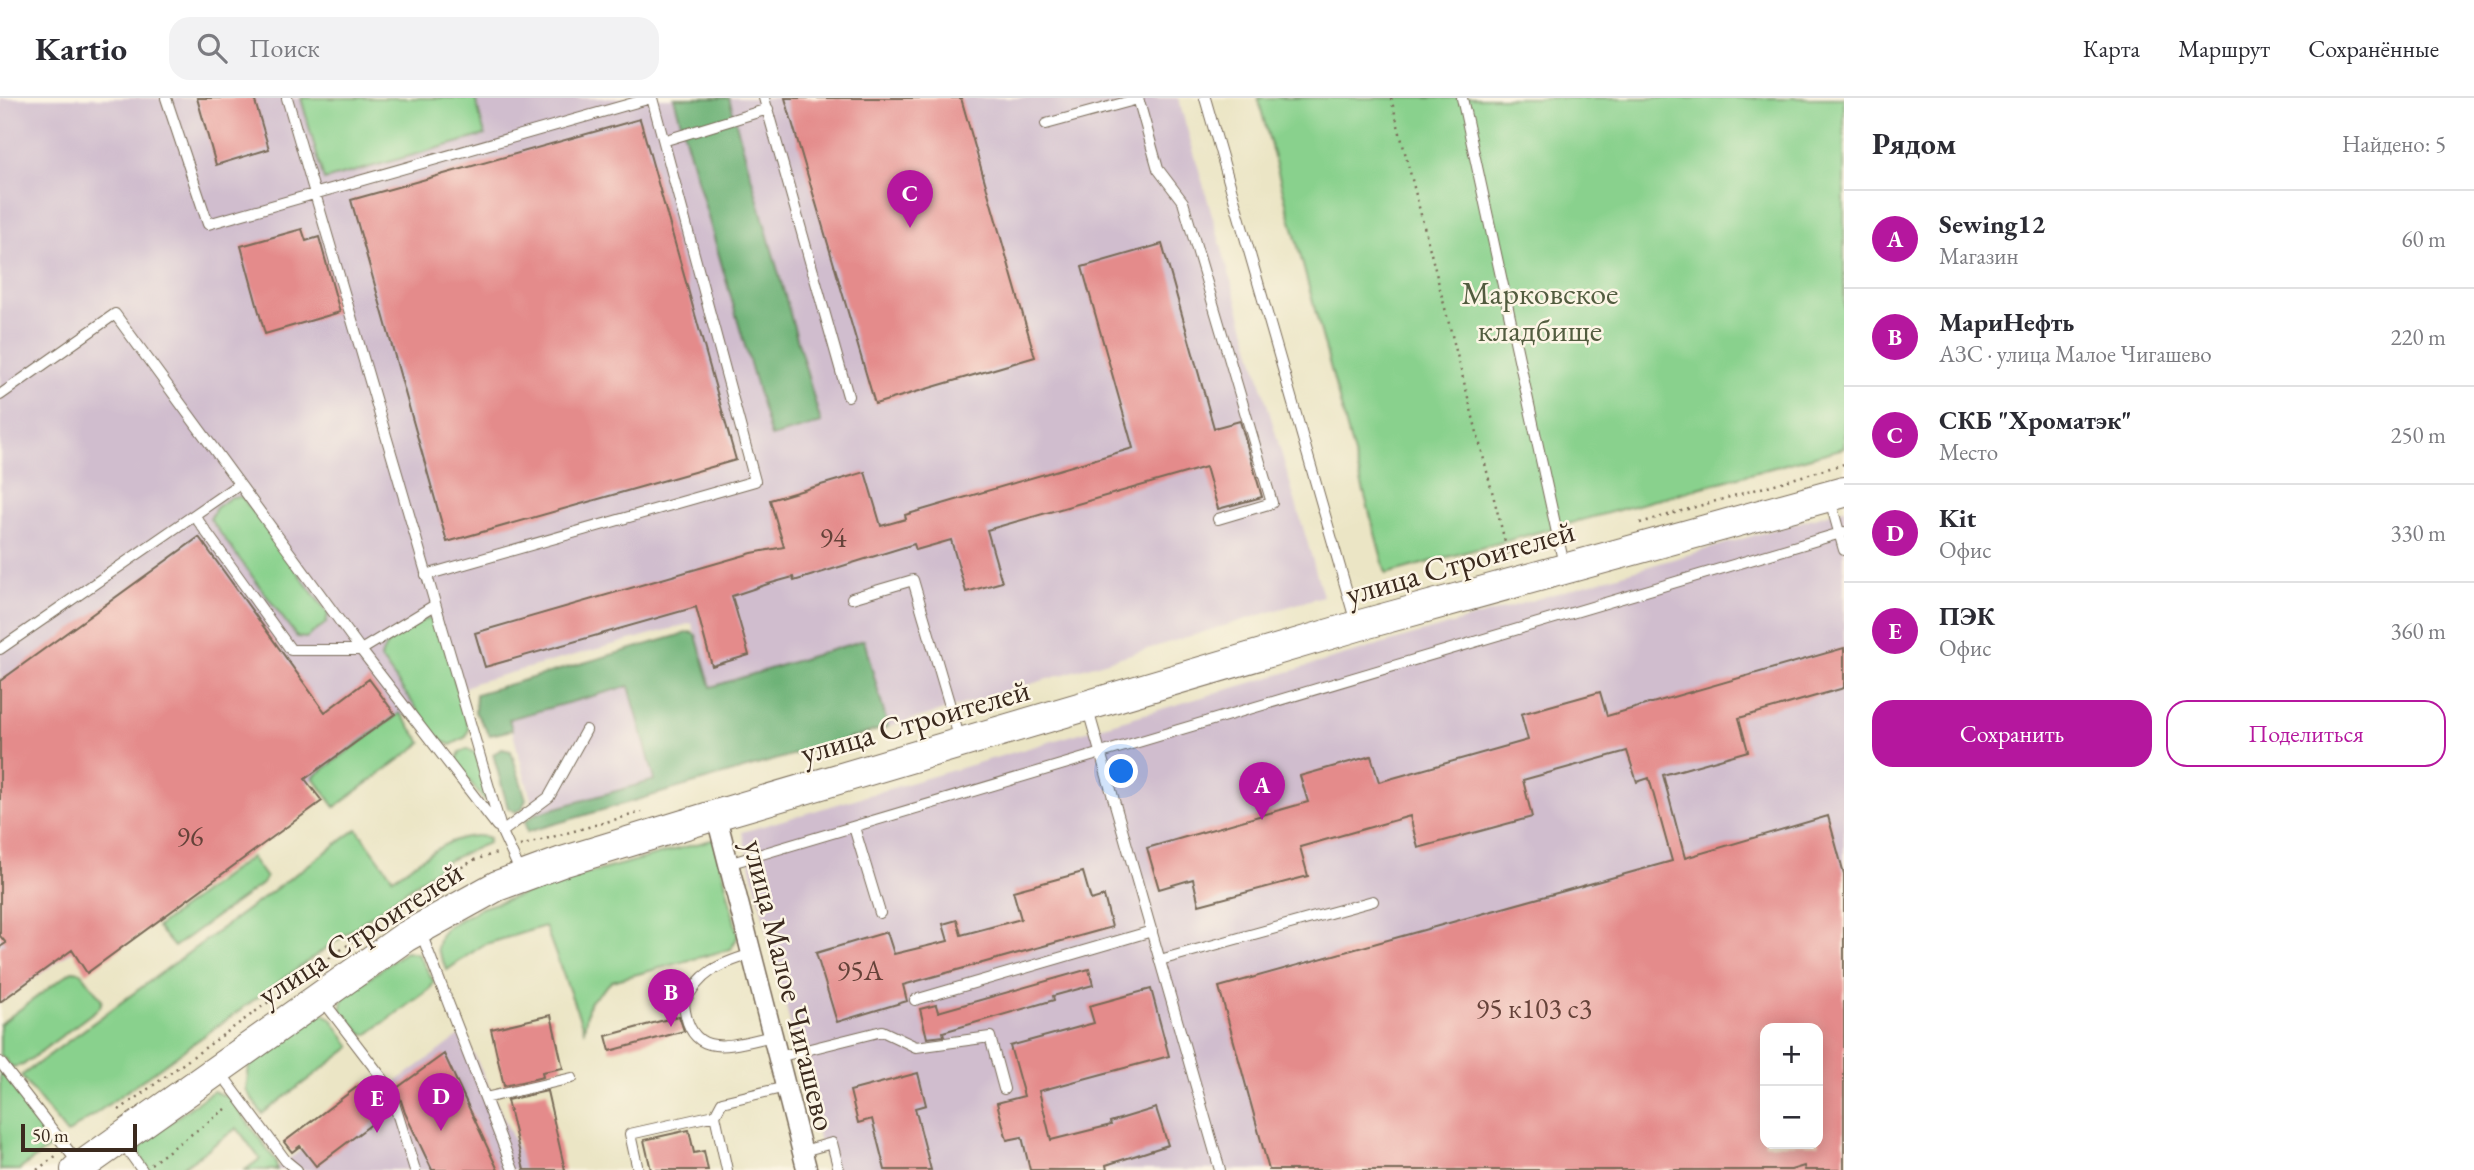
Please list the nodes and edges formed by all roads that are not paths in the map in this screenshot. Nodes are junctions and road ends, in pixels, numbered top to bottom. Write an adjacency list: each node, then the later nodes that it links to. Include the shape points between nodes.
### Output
1 (166, 98): 11 (lane, via 208,224)
2 (287, 98): 11 (lane)
3 (652, 98): 10 (lane); 11 (lane)
4 (764, 98): 8 (lane)
5 (1138, 98): 9 (lane); 17 (lane, via 1158,169 1183,202 1272,503)
6 (1205, 98): 24 (lane)
7 (1462, 98): 20 (lane)
8 (768, 109): 10 (lane); 13 (lane)
9 (1046, 124)
10 (666, 140): 21 (lane, via 755,481)
11 (315, 193): 21 (lane)
12 (0, 395): 14 (lane, via 115,314)
13 (848, 396)
14 (239, 484): 16 (lane); 26 (lane)
15 (1836, 494): 18 (lane); 20 (main road, улица Строителей)
16 (194, 515): 25 (lane); 26 (lane, via 291,650)
17 (1218, 519)
18 (1842, 533): 19 (lane); 30 (lane)
19 (1844, 550)
20 (1564, 569): 24 (main road, улица Строителей)
21 (426, 575): 23 (lane)
22 (852, 598): 29 (lane, via 913,580)
23 (435, 605): 26 (lane); 33 (lane)
24 (1357, 626): 27 (main road, улица Строителей)
25 (0, 649)
26 (361, 650): 33 (lane)
27 (1087, 707): 29 (main road, улица Строителей); 30 (lane)
28 (586, 730): 33 (lane, via 549,797)
29 (962, 744): 31 (main road, улица Строителей)
30 (1101, 753): 32 (lane); 39 (lane)
31 (716, 815): 34 (street, улица Малое Чигашево); 35 (main road, улица Строителей)
32 (854, 827): 34 (lane); 37 (lane)
33 (502, 832): 35 (lane)
34 (728, 864): 40 (street, улица Малое Чигашево)
35 (523, 877): 38 (main road, улица Строителей, via 497,886)
36 (1373, 901): 41 (lane)
37 (880, 913)
38 (419, 929): 42 (main road, улица Строителей); 51 (lane)
39 (1152, 931): 41 (lane); 43 (lane)
40 (752, 954): 44 (street, улица Малое Чигашево); 44 (lane, via 701,976 684,1004 690,1030 695,1038 721,1046)
41 (1160, 960): 63 (lane)
42 (321, 998): 47 (main road, улица Строителей); 58 (lane, via 389,1087)
43 (915, 1000)
44 (773, 1036): 45 (street, улица Малое Чигашево)
45 (778, 1056): 49 (street, улица Малое Чигашево); 50 (lane, via 882,1031 916,1047 990,1037)
46 (0, 1062): 55 (lane)
47 (217, 1069): 53 (main road, улица Строителей); 57 (lane, via 286,1161)
48 (572, 1078): 51 (lane)
49 (786, 1087): 52 (lane, via 722,1102); 54 (street, улица Малое Чигашево)
50 (1004, 1089)
51 (485, 1098): 59 (lane)
52 (715, 1115): 60 (lane, via 630,1134); 61 (lane)
53 (119, 1139): 55 (main road, улица Строителей); 56 (lane)
54 (805, 1161): 62 (lane, via 832,1143)
55 (74, 1162)
56 (142, 1170)
57 (298, 1170)
58 (415, 1170)
59 (513, 1170)
60 (638, 1170)
61 (727, 1170)
62 (839, 1170)
63 (1220, 1170)

